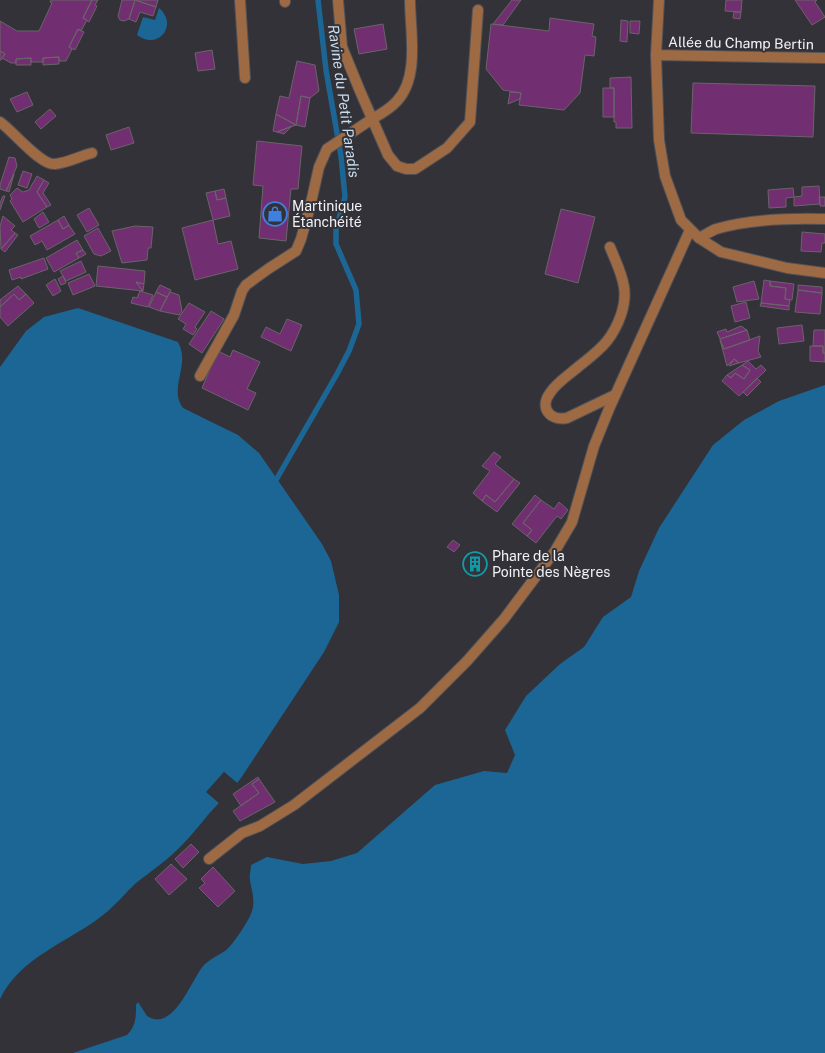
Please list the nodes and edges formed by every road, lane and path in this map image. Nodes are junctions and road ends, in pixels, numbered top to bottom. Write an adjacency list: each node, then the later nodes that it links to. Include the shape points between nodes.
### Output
1 (240, 0): 8 (street)
2 (338, 0): 9 (street, via 342,47)
3 (410, 0): 9 (street, via 412,55 406,88 390,109)
4 (659, 0): 6 (street)
5 (478, 10): 9 (street, via 470,122 446,148 415,169 397,166 388,155)
6 (656, 55): 7 (street, Allée du Champ Bertin); 13 (street, via 659,140 665,176 681,220)
7 (825, 58)
8 (245, 78)
9 (372, 119): 17 (street, via 327,149 296,251 246,285 234,316)
10 (0, 122): 11 (street, via 45,163 54,165)
11 (92, 152)
12 (825, 219): 14 (street, via 787,218 741,224 715,229)
13 (690, 230): 14 (street); 18 (street)
14 (700, 238): 16 (street, via 721,252 787,268)
15 (610, 247): 18 (street, via 624,284 622,312 606,342 550,391 545,403 550,415 561,419)
16 (825, 273)
17 (200, 376)
18 (615, 395): 19 (street, via 594,446 572,522 555,551 504,619 420,708 294,805 242,833)
19 (209, 859)

